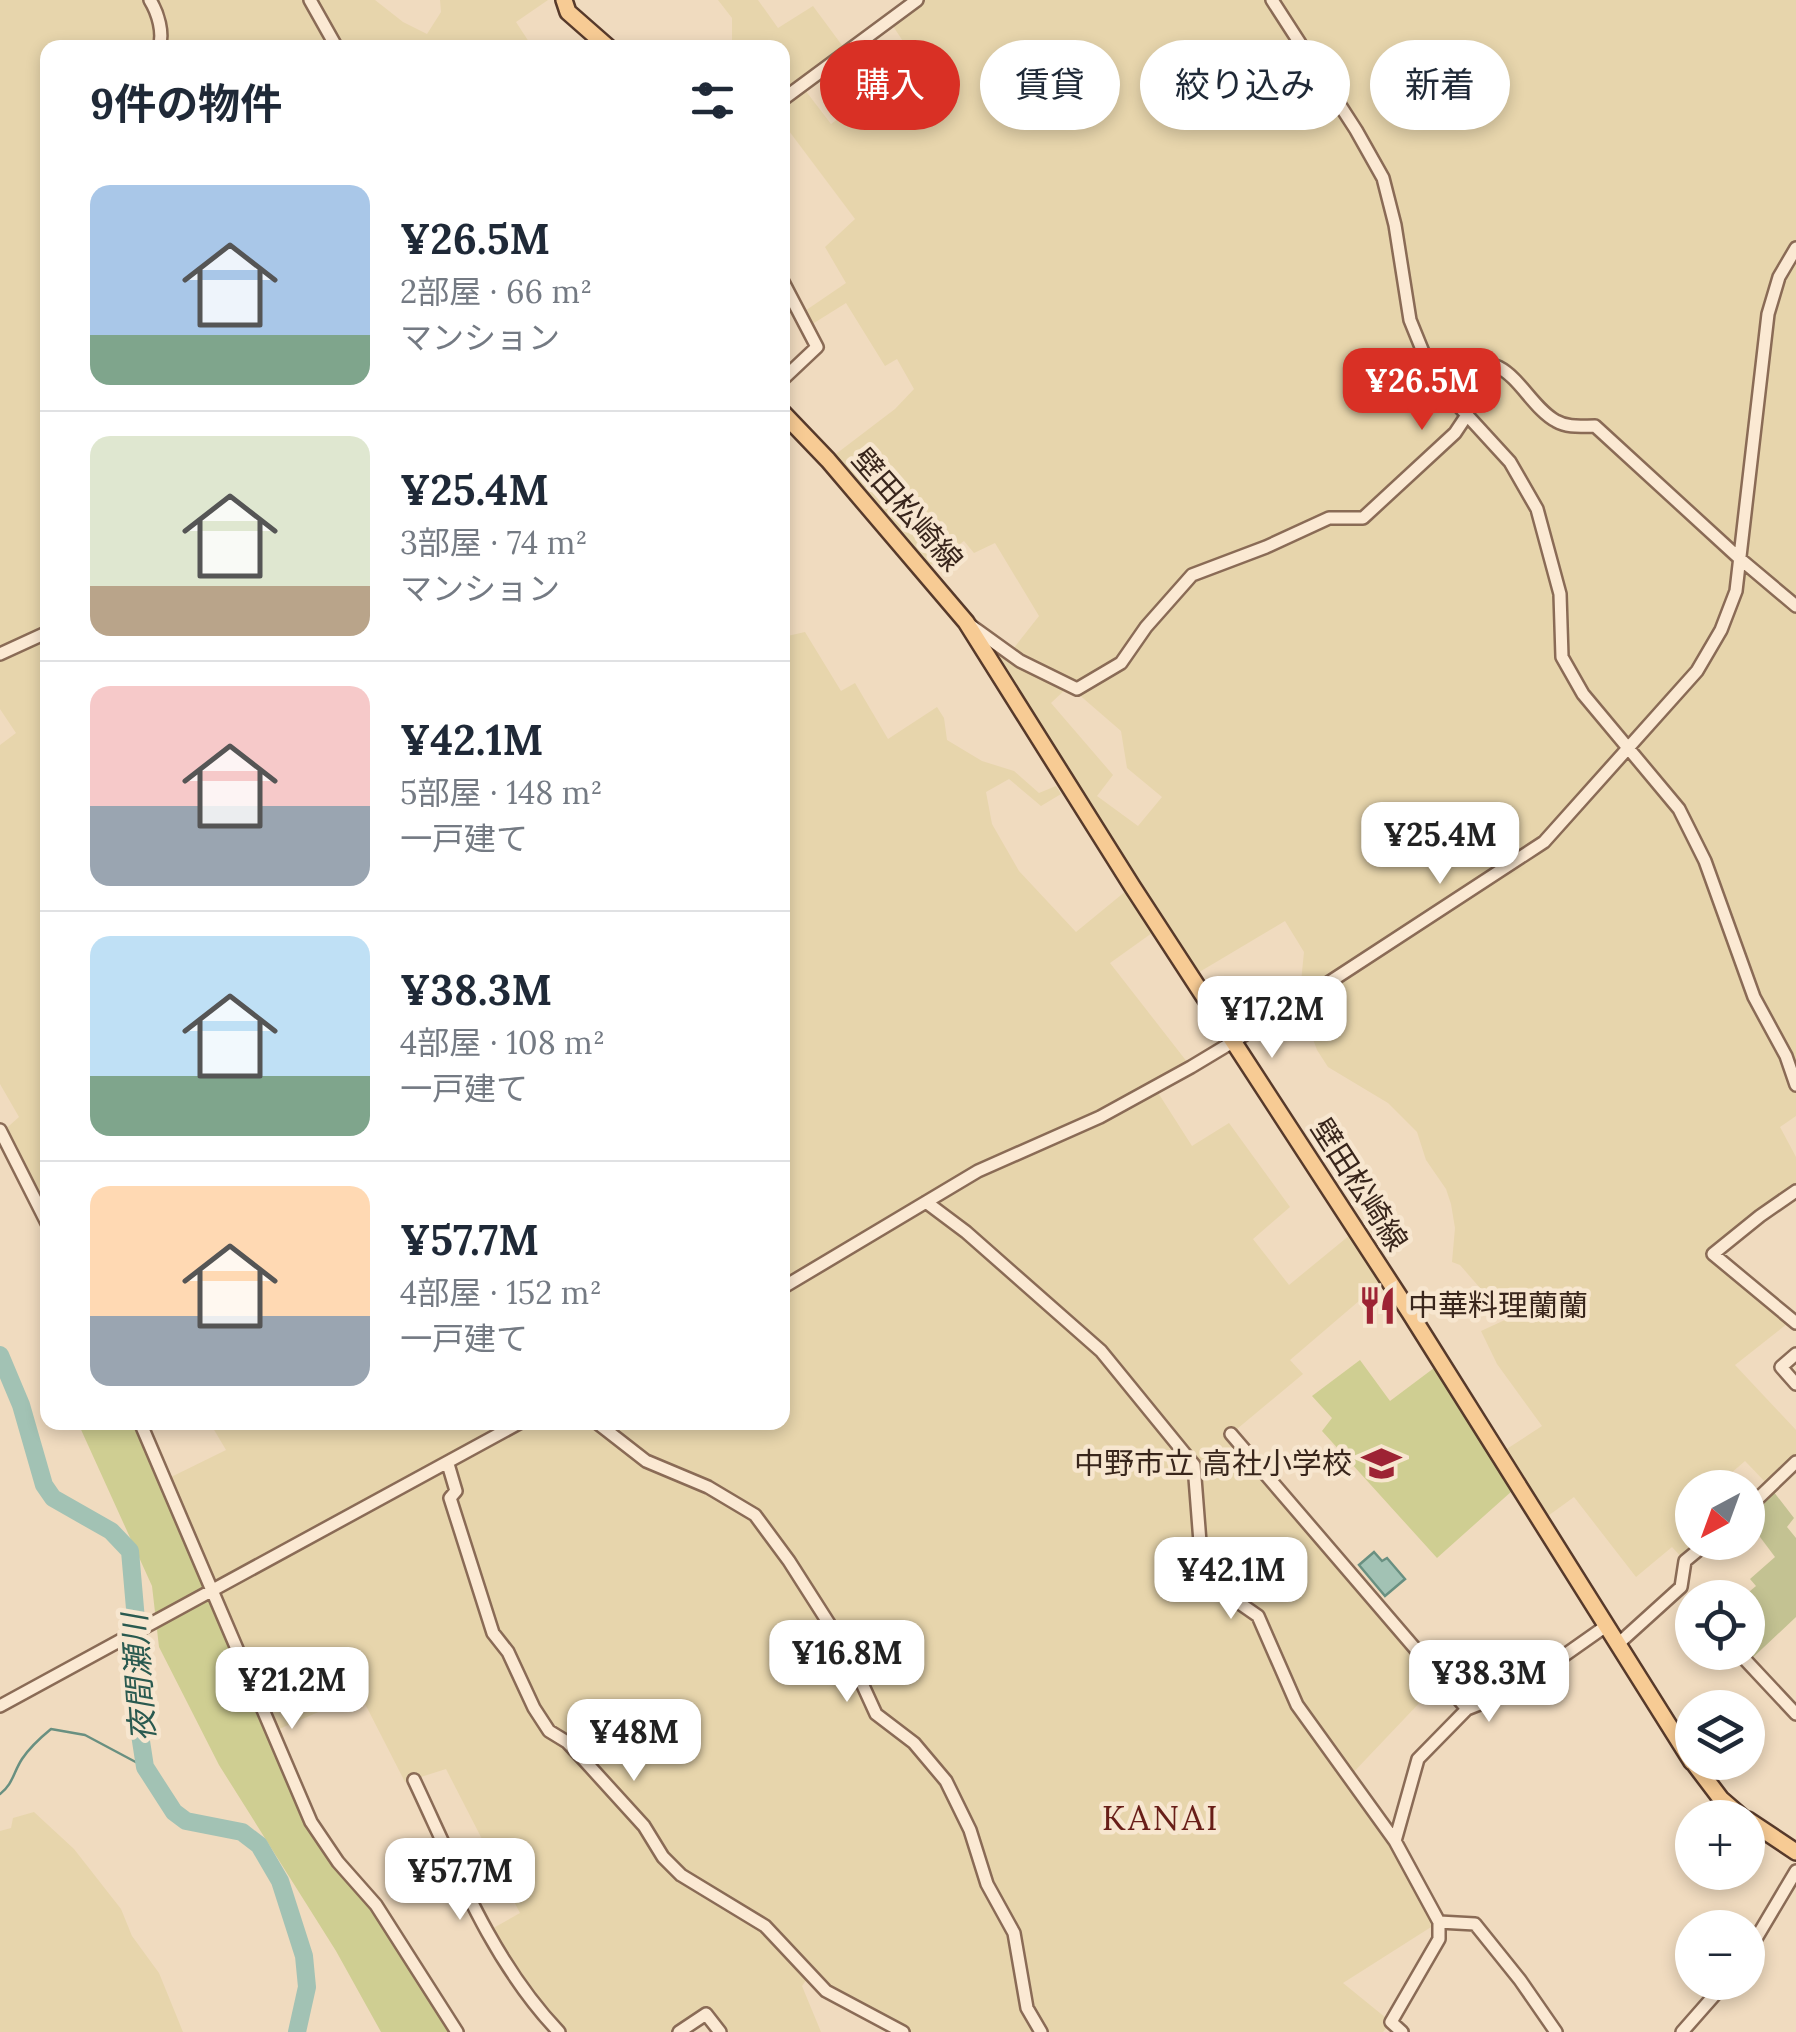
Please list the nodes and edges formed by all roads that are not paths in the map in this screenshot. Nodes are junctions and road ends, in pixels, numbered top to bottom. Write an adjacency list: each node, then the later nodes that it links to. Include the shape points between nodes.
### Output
1 (150, 0): 6 (street)
2 (310, 0): 7 (street)
3 (564, 0): 8 (main road)
4 (916, 0): 9 (street)
5 (1272, 0): 13 (street, via 1383,178 1410,320 1434,379)
6 (162, 40)
7 (332, 40)
8 (598, 40)
9 (790, 94)
10 (1796, 248): 15 (street, via 1768,314)
11 (790, 295): 12 (street, via 817,347)
12 (790, 372)
13 (1466, 415): 15 (street, via 1462,373 1492,364 1553,420 1595,426); 17 (street, via 1363,518 1329,518 1192,575 1121,663 1077,689 1020,661); 20 (street, via 1510,462 1537,509 1560,594 1562,657)
14 (790, 422): 17 (main road, 壁田松崎線)
15 (1739, 558): 16 (street); 20 (street, via 1736,591 1697,671)
16 (1796, 606)
17 (966, 622): 21 (main road, 壁田松崎線)
18 (40, 636): 19 (street)
19 (0, 654)
20 (1628, 749): 21 (street, via 1544,842); 22 (street, via 1678,810 1706,861 1754,997)
21 (1233, 1042): 25 (street, via 1100,1117 1029,1146); 42 (main road, 壁田松崎線)
22 (1796, 1085)
23 (0, 1130): 26 (street)
24 (1796, 1192): 28 (street, via 1713,1254)
25 (926, 1202): 27 (street); 51 (street, via 1101,1352 1194,1464 1208,1582 1258,1616 1296,1706)
26 (40, 1209)
27 (790, 1283)
28 (1796, 1323)
29 (1796, 1354): 30 (street, via 1781,1367)
30 (1796, 1384)
31 (143, 1430): 40 (street)
32 (507, 1430): 36 (street)
33 (606, 1430): 62 (street, via 646,1461 755,1515 789,1561 849,1654 876,1714 914,1743 946,1781 1014,1933 1028,2008)
34 (1231, 1434): 46 (street)
35 (1796, 1462): 37 (street)
36 (448, 1464): 40 (street); 61 (street, via 456,1491 450,1498 482,1605 550,1732 584,1760 681,1875 765,1926 826,1991)
37 (1786, 1472): 38 (street); 39 (street)
38 (1796, 1483)
39 (1765, 1492)
40 (213, 1592): 45 (street); 57 (street, via 310,1822 376,1904)
41 (1675, 1593): 43 (street)
42 (1606, 1626): 43 (main road, 壁田松崎線); 46 (street, via 1515,1690)
43 (1618, 1644): 48 (main road, 壁田松崎線)
44 (1755, 1670): 47 (street)
45 (0, 1706)
46 (1467, 1709): 51 (street, via 1418,1759)
47 (1796, 1714)
48 (1675, 1734)
49 (414, 1780): 58 (street, via 470,1900 534,2006)
50 (1765, 1832): 52 (main road, 壁田松崎線)
51 (1395, 1841): 54 (street)
52 (1796, 1852)
53 (1796, 1871): 55 (street)
54 (1440, 1922): 63 (street, via 1438,1939 1392,2022); 64 (street, via 1475,1924)
55 (1765, 1923)
56 (1710, 2000): 65 (street)
57 (457, 2032)
58 (559, 2032)
59 (679, 2032): 60 (street, via 706,2014)
60 (720, 2032)
61 (903, 2032)
62 (1041, 2032)
63 (1402, 2032)
64 (1556, 2032)
65 (1682, 2032)

